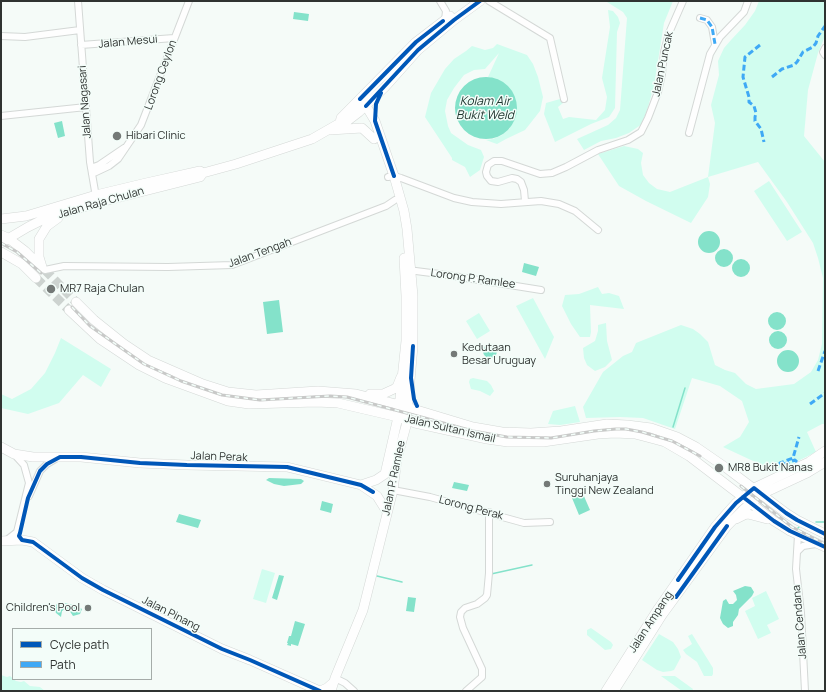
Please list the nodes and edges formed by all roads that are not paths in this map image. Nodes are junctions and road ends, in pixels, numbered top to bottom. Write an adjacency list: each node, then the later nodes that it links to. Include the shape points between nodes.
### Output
1 (78, 1): 11 (street, Jalan Nagasari)
2 (189, 1): 13 (street, Lorong Ceylon)
3 (440, 1): 10 (street, via 446,11)
4 (471, 1): 10 (main road, Jalan Raja Chulan)
5 (480, 1): 18 (main road, Jalan Raja Chulan, via 418,50)
6 (490, 1): 19 (street, via 550,38)
7 (684, 1): 31 (street, Jalan Puncak, via 669,33 658,92 641,132 552,173 540,174 502,161 488,165 486,172 491,181 512,178 521,182)
8 (748, 1): 14 (street, via 744,12)
9 (700, 18): 14 (street, via 707,20 712,27)
10 (445, 20): 20 (main road, Jalan Raja Chulan, via 416,42)
11 (80, 30): 12 (street, via 25,37); 15 (street, Jalan Nagasari)
12 (1, 36)
13 (174, 38): 15 (street, Jalan Mesui); 27 (street, Lorong Ceylon, via 145,118 137,132 114,163)
14 (715, 44): 25 (street)
15 (81, 45): 21 (street, Jalan Nagasari)
16 (825, 48): 17 (street)
17 (825, 55)
18 (385, 87): 20 (main road, Jalan Raja Chulan); 23 (main road, via 376,104)
19 (564, 99)
20 (361, 104): 23 (main road, Jalan P. Ramlee); 24 (main road, Jalan Raja Chulan, via 346,122); 26 (main road, Jalan P. Ramlee)
21 (86, 107): 22 (street); 27 (street, Jalan Nagasari)
22 (1, 116)
23 (375, 121): 28 (main road, Jalan P. Ramlee)
24 (328, 131): 26 (main road, via 362,128); 29 (main road, Jalan Raja Chulan, via 286,148 203,173 200,177)
25 (689, 133)
26 (374, 139): 28 (main road, Jalan P. Ramlee)
27 (91, 171): 29 (street, Jalan Nagasari)
28 (391, 177): 30 (main road, Jalan P. Ramlee); 31 (street, via 472,202 501,204); 38 (main road, Jalan P. Ramlee, via 406,220)
29 (97, 199): 32 (main road, Jalan Raja Chulan); 33 (main road, Jalan Raja Chulan, via 26,216)
30 (395, 200): 37 (street, Jalan Tengah, via 386,206 232,265 64,266); 38 (main road, Jalan P. Ramlee)
31 (525, 201): 34 (street, via 550,202 566,207 582,216)
32 (74, 210): 35 (main road, Jalan Raja Chulan, via 44,219); 37 (main road, via 51,222 43,231 39,239)
33 (1, 219)
34 (598, 230)
35 (3, 239): 37 (main road)
36 (1, 252): 39 (main road, via 22,264)
37 (44, 269)
38 (408, 270): 40 (street, Lorong P. Ramlee); 41 (main road, Jalan P. Ramlee)
39 (36, 278)
40 (541, 290)
41 (409, 296): 44 (main road, Jalan P. Ramlee); 45 (main road, Jalan P. Ramlee, via 413,346)
42 (76, 302): 46 (main road, Jalan Sultan Ismail, via 94,320 148,360 214,388 256,395 318,391)
43 (69, 310): 49 (main road, Jalan Sultan Ismail, via 100,339 139,365 165,378 228,401 248,404 330,402)
44 (403, 372): 46 (main road, via 394,389 382,394); 47 (main road, Jalan P. Ramlee)
45 (411, 378): 47 (main road, Jalan P. Ramlee); 48 (main road, via 416,403)
46 (362, 395): 47 (main road, Jalan Sultan Ismail)
47 (404, 406): 48 (main road, Jalan Sultan Ismail); 49 (main road, Jalan P. Ramlee)
48 (427, 414): 56 (main road, Jalan Sultan Ismail, via 502,432 561,431 608,424 651,428 696,447)
49 (406, 421): 55 (main road, Jalan P. Ramlee, via 385,474); 57 (main road, Jalan P. Ramlee); 59 (main road, Jalan Sultan Ismail, via 508,442 544,442 615,433 645,436 678,449)
50 (1, 447): 52 (main road, Jalan Perak)
51 (825, 450): 56 (main road, Jalan Ampang, via 809,462)
52 (14, 454): 53 (main road, Jalan Perak); 69 (street, via 24,465 29,482 17,532)
53 (60, 457): 55 (main road, Jalan Perak, via 140,463 287,467); 68 (street, via 47,464 34,483 19,536)
54 (825, 462): 58 (main road, Jalan Ampang)
55 (361, 485): 61 (main road, Jalan Perak, via 377,496)
56 (754, 488): 58 (main road, Jalan Sultan Ismail); 59 (main road, Jalan Ampang)
57 (393, 490): 61 (main road, Jalan P. Ramlee); 62 (street, Lorong Perak)
58 (762, 494): 60 (main road, Jalan Ampang); 66 (main road, Jalan Sultan Ismail, via 792,517)
59 (743, 498): 60 (main road, Jalan Sultan Ismail); 76 (main road, Jalan Ampang, via 715,527 658,609)
60 (750, 504): 64 (main road, Jalan Sultan Ismail); 65 (main road, Jalan Ampang)
61 (387, 512): 72 (main road, Jalan P. Ramlee, via 363,610)
62 (489, 512): 63 (street, Lorong Perak, via 524,523); 75 (street, via 487,595 477,604 464,608 460,617 483,674)
63 (550, 522)
64 (774, 522): 65 (main road, via 748,514); 67 (main road, Jalan Sultan Ismail)
65 (727, 526): 77 (main road, Jalan Ampang, via 662,615)
66 (825, 534)
67 (798, 535): 70 (main road, Jalan Sultan Ismail); 71 (street, Jalan Cendana)
68 (22, 540): 69 (main road, Jalan Pinang); 74 (main road, Jalan Pinang, via 33,542 103,590 222,649)
69 (3, 541)
70 (822, 546): 71 (street, via 806,545)
71 (797, 553): 78 (street, Jalan Cendana)
72 (333, 684): 73 (street, via 344,683); 74 (main road, Jalan Pinang)
73 (349, 690)
74 (320, 691)
75 (466, 691)
76 (606, 691)
77 (614, 691)
78 (805, 691)

